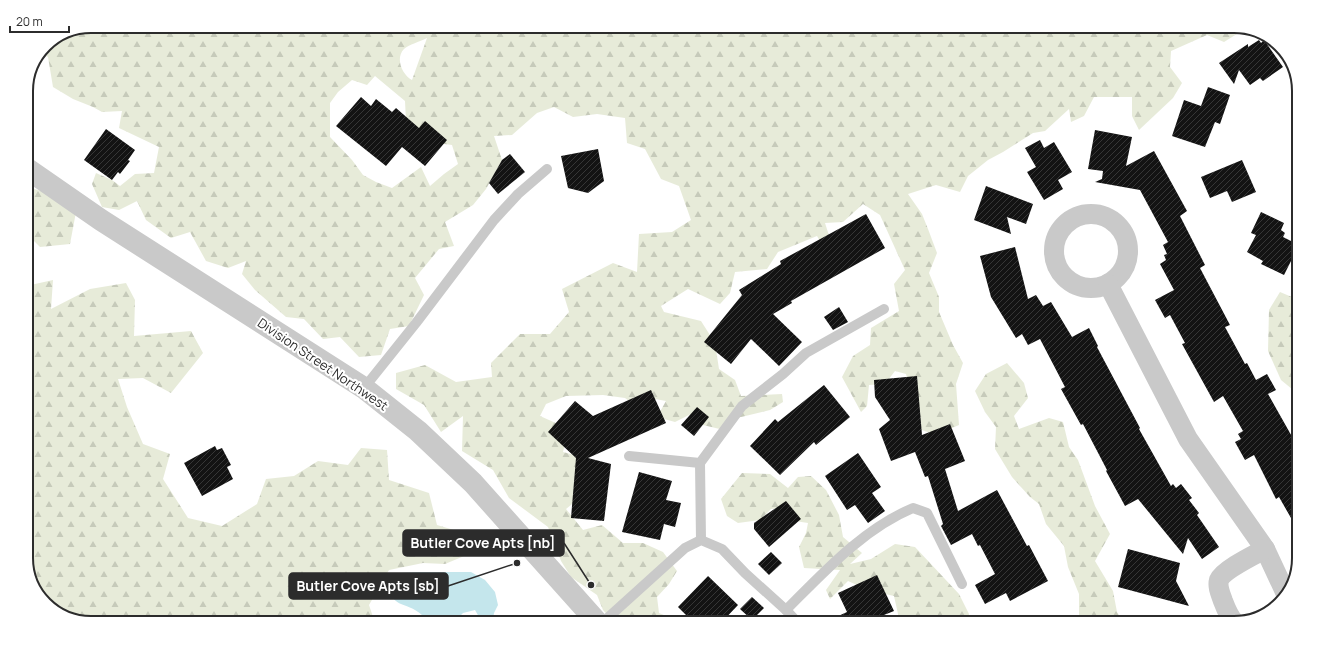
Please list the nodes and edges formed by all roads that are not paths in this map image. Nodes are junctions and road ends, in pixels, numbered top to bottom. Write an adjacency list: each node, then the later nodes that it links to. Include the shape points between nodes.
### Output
1 (547, 169): 5 (lane, via 518,194 494,220)
2 (33, 173): 5 (street, Division Street Northwest, via 101,220)
3 (1108, 284): 9 (street, via 1188,439)
4 (884, 309): 7 (lane, via 806,353 742,406)
5 (364, 388): 13 (street, Division Street Northwest, via 418,430 473,483)
6 (629, 456): 7 (lane)
7 (700, 463): 8 (lane)
8 (701, 540): 12 (lane, via 722,549); 14 (lane, via 685,548)
9 (1265, 549): 11 (street); 16 (street, via 1224,573 1219,581 1219,592)
10 (962, 584): 12 (lane, via 927,513 914,508 902,512 852,546)
11 (1283, 588)
12 (786, 610): 15 (lane)
13 (592, 616)
14 (610, 616)
15 (792, 616)
16 (1230, 616)

